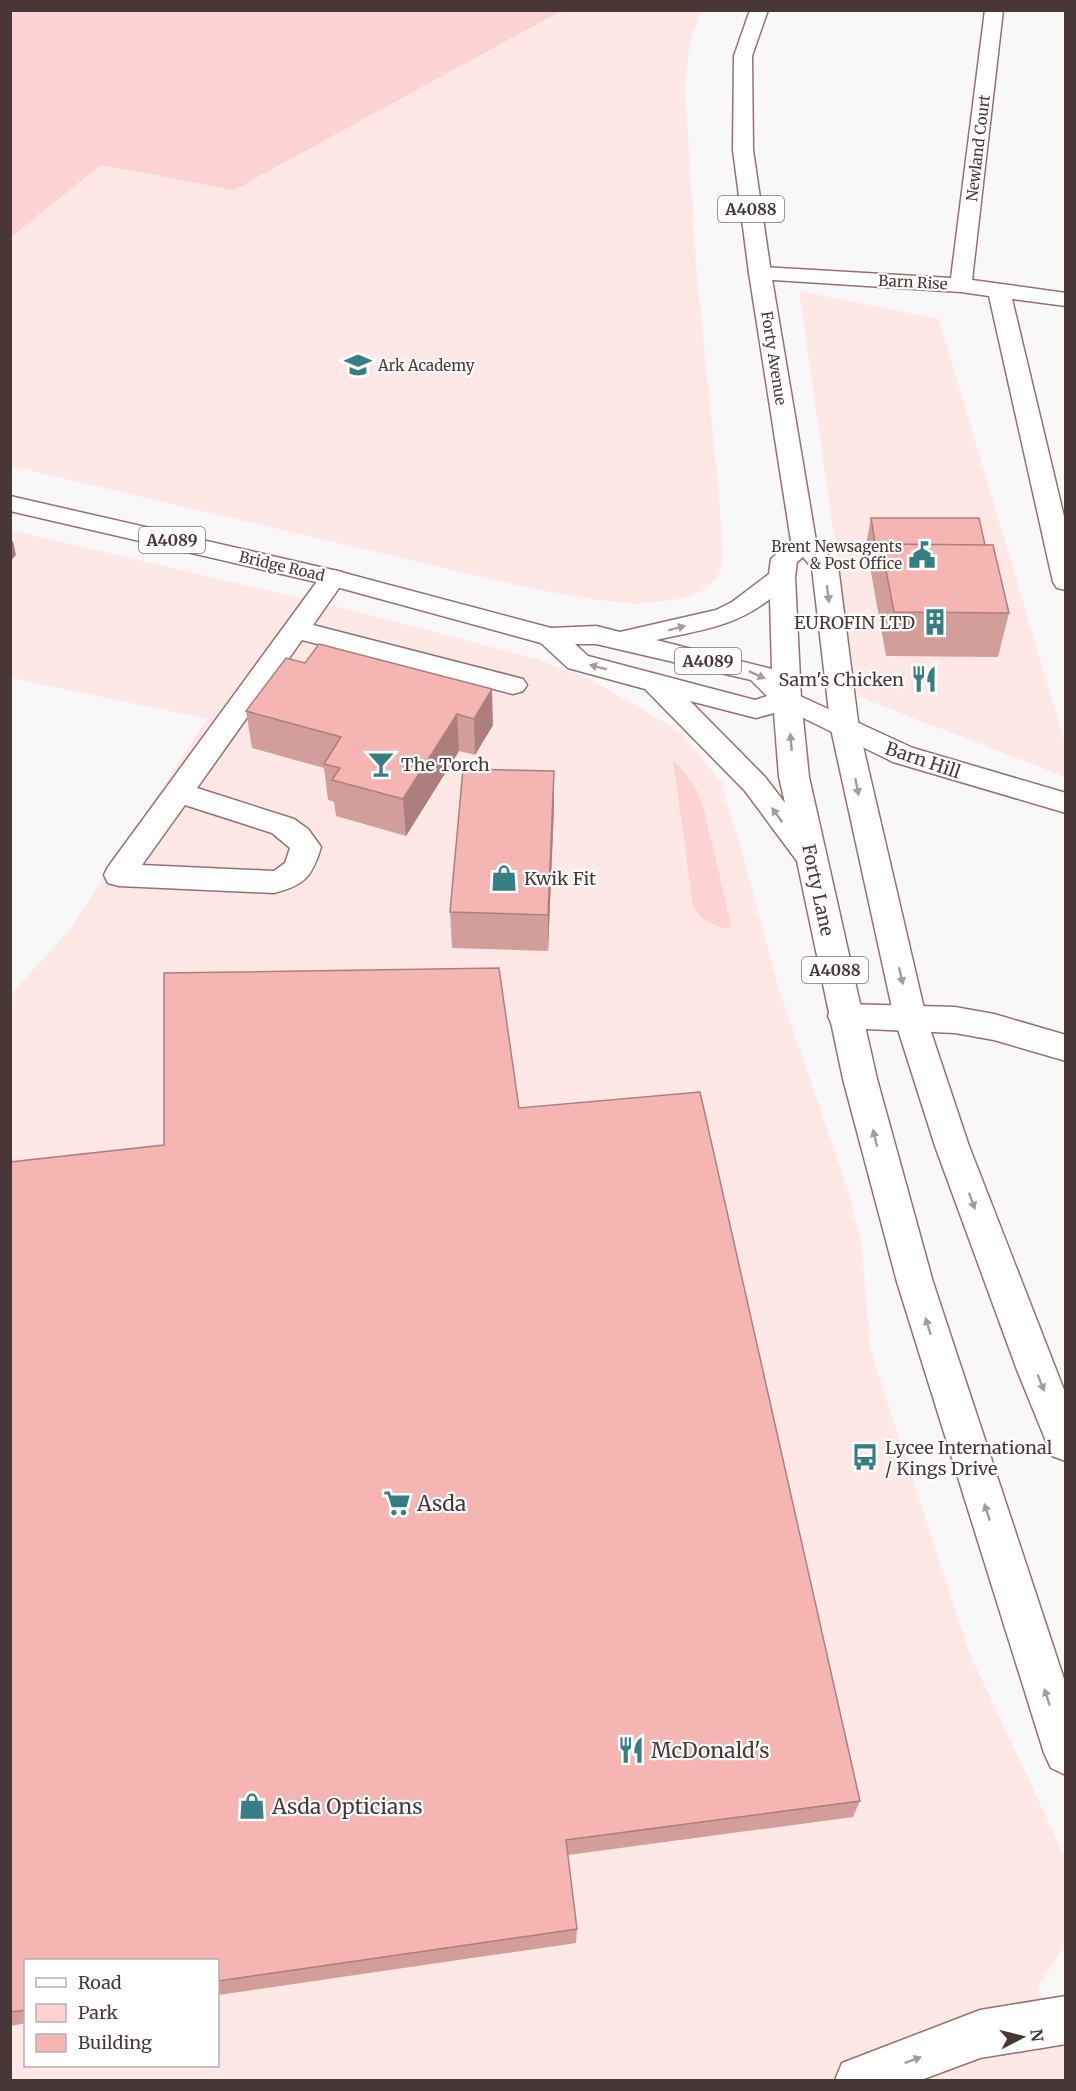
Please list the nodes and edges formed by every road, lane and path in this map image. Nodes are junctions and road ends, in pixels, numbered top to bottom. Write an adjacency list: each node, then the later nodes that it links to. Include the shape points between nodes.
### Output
1 (759, 10): 3 (main road, Forty Avenue / A4088, via 743,56 743,150)
2 (994, 10): 4 (main road, Newland Court)
3 (760, 273): 4 (main road, Barn Rise); 8 (main road, Forty Avenue / A4088)
4 (961, 285): 5 (main road, Barn Rise)
5 (999, 290): 6 (main road, Barn Rise); 11 (main road)
6 (1065, 300)
7 (10, 503): 10 (main road, Bridge Road / A4089)
8 (804, 543): 9 (main road, A4088, via 784,559); 18 (main road, one-way to 18, via 825,566)
9 (782, 577): 14 (main road, one-way to 9, via 724,616); 17 (main road, A4088)
10 (333, 578): 12 (main road); 13 (main road, Bridge Road / A4089)
11 (1065, 582)
12 (298, 630): 16 (main road); 19 (main road)
13 (551, 637): 14 (main road, Bridge Road / A4089, via 596,635); 15 (main road, Bridge Road / A4089, one-way to 13, via 578,662)
14 (619, 640): 17 (main road, Bridge Road / A4089, one-way to 17, via 761,674)
15 (653, 682): 17 (main road, Bridge Road / A4089, via 756,709); 21 (main road, one-way to 15, via 755,784)
16 (513, 685)
17 (787, 699): 18 (main road, Barn Hill); 21 (main road, Forty Lane / A4088, one-way to 17, via 794,777)
18 (845, 729): 20 (main road, Barn Hill, via 928,764); 23 (main road, one-way to 23)
19 (178, 793): 19 (main road, via 283,826 306,847 300,867 288,879 273,882 119,875)
20 (1065, 803)
21 (812, 862): 22 (main road, Forty Lane / A4088)
22 (844, 1016): 23 (main road); 26 (main road, Forty Lane / A4088, one-way to 22, via 935,1346 883,1171)
23 (910, 1017): 24 (main road, via 994,1027); 25 (main road, one-way to 25, via 952,1146)
24 (1065, 1048)
25 (1065, 1443)
26 (1065, 1753)
27 (1065, 2020): 28 (main road, one-way to 27, via 980,2034)
28 (859, 2080)

